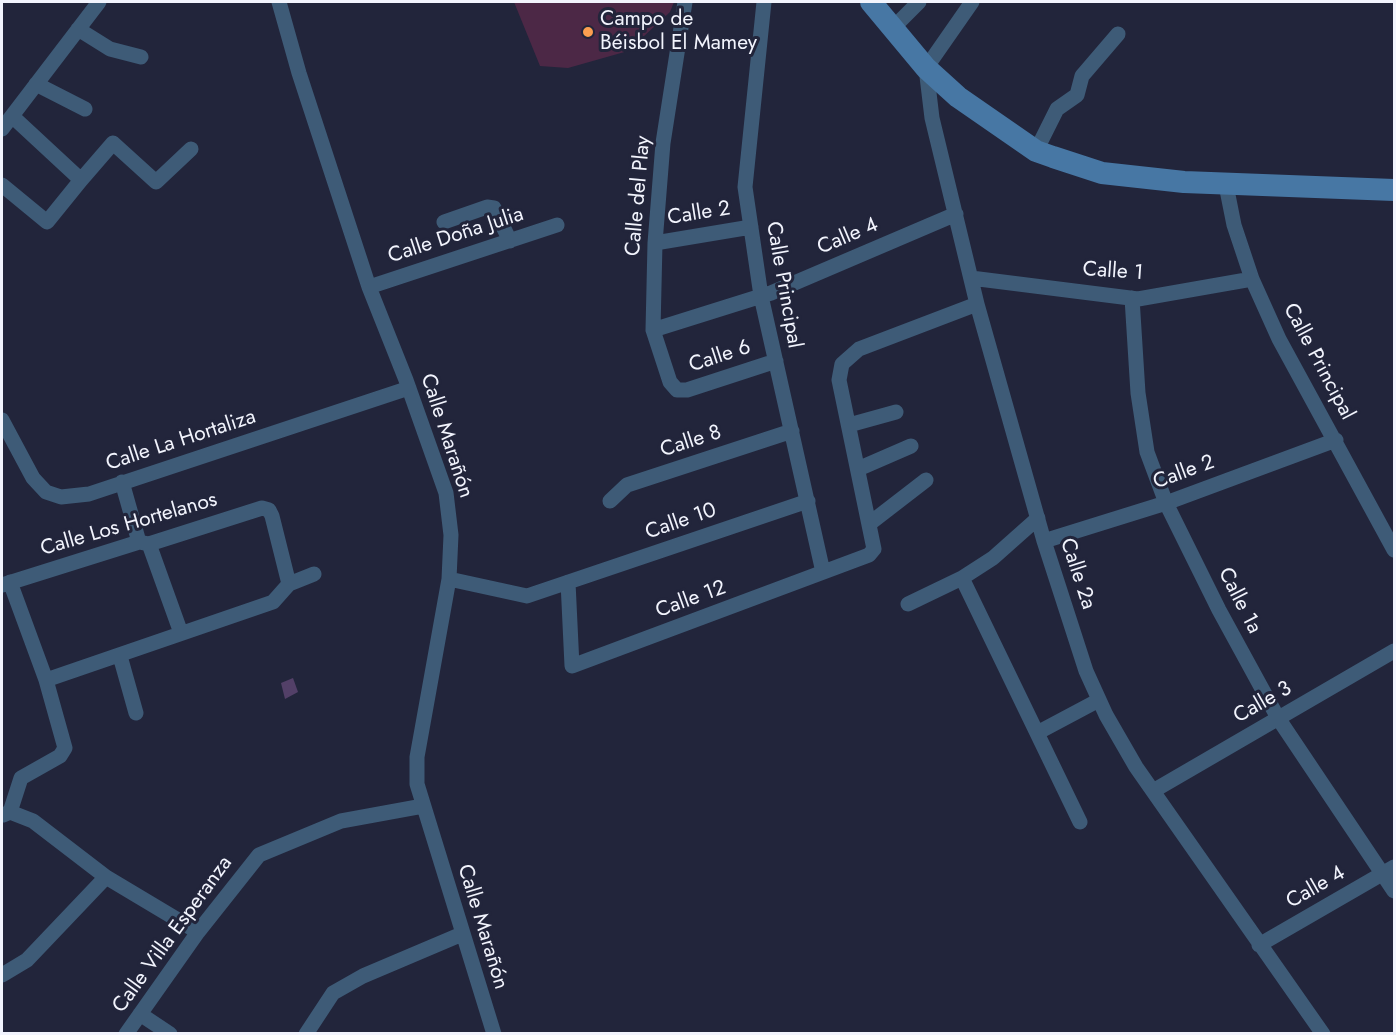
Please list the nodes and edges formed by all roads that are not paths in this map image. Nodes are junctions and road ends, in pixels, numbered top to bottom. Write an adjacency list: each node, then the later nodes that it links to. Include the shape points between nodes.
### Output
1 (99, 2): 9 (street)
2 (279, 2): 31 (street, Calle Marañón)
3 (685, 2): 28 (street, Calle del Play, via 663,142)
4 (764, 2): 26 (street, Calle Principal, via 746,158 745,188)
5 (871, 2): 8 (main road)
6 (919, 2): 8 (street)
7 (972, 2): 12 (street)
8 (893, 28): 12 (main road)
9 (78, 29): 11 (street, via 110,50); 13 (street)
10 (1118, 34): 18 (street, via 1082,76 1077,95 1057,109)
11 (141, 57)
12 (926, 68): 18 (main road, via 958,97); 23 (street, Calle 2a, via 932,117)
13 (36, 84): 14 (street); 15 (street)
14 (85, 109)
15 (12, 116): 16 (street); 19 (street)
16 (2, 129)
17 (191, 148): 19 (street, via 156,182 113,143)
18 (1036, 151): 21 (main road, via 1102,173)
19 (81, 180): 20 (street, via 47,222)
20 (2, 185)
21 (1226, 185): 22 (main road); 30 (street, Calle Principal)
22 (1395, 190)
23 (956, 214): 29 (street, Calle 2a); 32 (street, Calle 4)
24 (444, 222): 27 (street, via 494,208)
25 (557, 225): 27 (street, Calle Doña Julia)
26 (751, 227): 28 (street, Calle 2); 32 (street, Calle Principal)
27 (510, 241): 31 (street, Calle Doña Julia)
28 (655, 243): 35 (street, Calle del Play)
29 (971, 278): 33 (street, Calle 1); 34 (street, Calle 2a)
30 (1252, 279): 33 (street, Calle 1); 43 (street, Calle Principal, via 1279,339)
31 (369, 287): 37 (street, Calle Marañón)
32 (761, 296): 35 (street, Calle 4); 36 (street, Calle Principal)
33 (1132, 298): 50 (street, Calle 1a, via 1138,393 1147,452)
34 (977, 304): 41 (street, via 859,349 842,364 839,380); 51 (street, Calle 2a)
35 (653, 330): 38 (street, Calle del Play, via 670,382)
36 (776, 360): 38 (street, Calle 6); 42 (street, Calle Principal)
37 (409, 388): 47 (street, Calle La Hortaliza); 59 (street, Calle Marañón, via 446,493 452,535)
38 (677, 390)
39 (896, 412): 41 (street)
40 (2, 420): 47 (street, Calle La Hortaliza, via 33,478 46,492 61,497 88,494)
41 (849, 425): 45 (street)
42 (792, 431): 48 (street, Calle 8, via 627,485); 49 (street, Calle Principal)
43 (1336, 440): 50 (street, Calle 2); 55 (street, Calle Principal)
44 (911, 446): 45 (street)
45 (858, 469): 52 (street)
46 (926, 480): 52 (street)
47 (122, 482): 54 (street)
48 (610, 501)
49 (808, 501): 56 (street, Calle Principal); 60 (street, Calle 10)
50 (1166, 503): 53 (street, Calle 2); 70 (street, Calle 1a)
51 (1038, 518): 53 (street, Calle 2a); 58 (street, via 993,558)
52 (869, 524): 56 (street, Calle 12, via 874,549 869,555)
53 (1044, 541): 68 (street, Calle 2a)
54 (144, 543): 61 (street, Calle Los Hortelanos); 62 (street, Calle Los Hortelanos, via 262,507 269,510); 64 (street)
55 (1395, 550)
56 (824, 572): 60 (street, Calle 12, via 572,666)
57 (314, 574): 62 (street)
58 (962, 578): 63 (street); 71 (street)
59 (449, 579): 60 (street, Calle 10, via 527,596); 73 (street, Calle Marañón, via 417,757 417,784)
60 (568, 582)
61 (6, 584): 67 (street)
62 (289, 584): 64 (street, via 273,602)
63 (908, 604)
64 (181, 633): 66 (street)
65 (1395, 651): 70 (street, Calle 3)
66 (120, 656): 67 (street); 69 (street)
67 (46, 680): 74 (street, via 65,748 60,756 21,777)
68 (1099, 700): 71 (street); 72 (street, Calle 2a)
69 (136, 713)
70 (1278, 718): 72 (street, Calle 3); 76 (street, Calle 1a)
71 (1037, 733): 75 (street)
72 (1153, 791): 81 (street, Calle 2a)
73 (423, 806): 79 (street, Calle Villa Esperanza, via 341,821 259,855); 80 (street, Calle Marañón)
74 (6, 814): 77 (street, via 33,821)
75 (1080, 822)
76 (1389, 870): 78 (street, Calle 1a); 81 (street, Calle 4)
77 (106, 877): 79 (street); 82 (street, via 27,960)
78 (1395, 891)
79 (198, 932): 83 (street, Calle Villa Esperanza)
80 (462, 934): 86 (street, via 333,993); 87 (street, Calle Marañón)
81 (1259, 945): 88 (street, Calle 2a)
82 (2, 975)
83 (140, 1014): 84 (street, Calle Villa Esperanza); 85 (street)
84 (126, 1034)
85 (170, 1034)
86 (306, 1034)
87 (494, 1034)
88 (1323, 1034)

